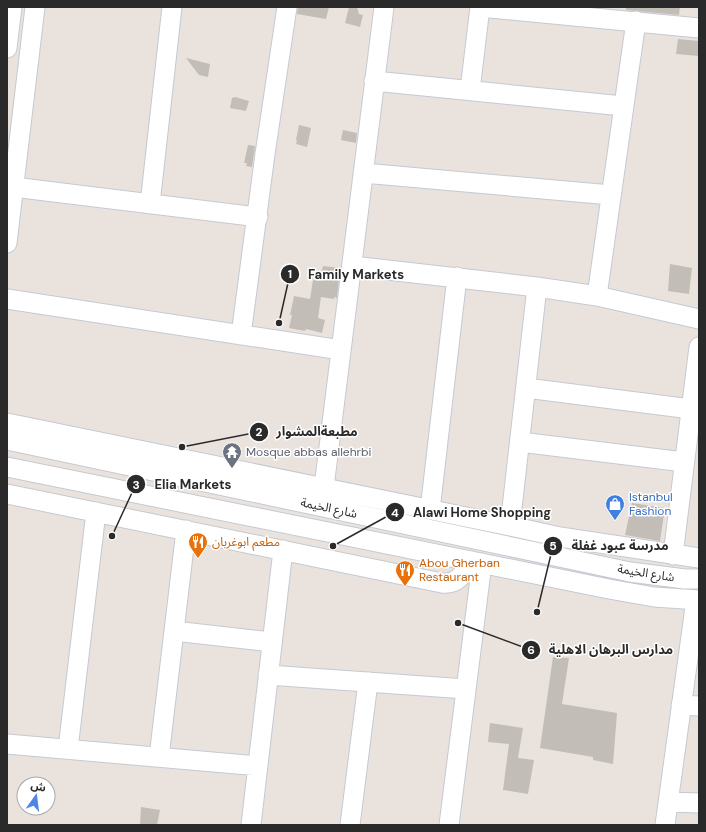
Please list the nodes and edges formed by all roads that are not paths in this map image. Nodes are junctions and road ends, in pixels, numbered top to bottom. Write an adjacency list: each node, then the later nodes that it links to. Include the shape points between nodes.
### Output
1 (12, 7): 9 (street)
2 (35, 7): 14 (street)
3 (172, 7): 16 (street)
4 (287, 7): 17 (street)
5 (384, 7): 10 (street)
6 (480, 7): 7 (street); 11 (street)
7 (636, 21): 8 (street); 12 (street)
8 (699, 28)
9 (7, 48)
10 (374, 81): 11 (street); 13 (street)
11 (470, 90): 12 (street)
12 (623, 106): 15 (street)
13 (363, 173): 15 (street); 19 (street)
14 (13, 187): 16 (street); 18 (street)
15 (611, 195): 22 (street)
16 (150, 204): 17 (street)
17 (258, 217): 25 (street)
18 (7, 243)
19 (352, 266): 20 (street); 27 (street)
20 (457, 277): 21 (street); 38 (street)
21 (537, 287): 22 (street); 28 (street)
22 (597, 296): 24 (street)
23 (7, 299): 25 (street)
24 (699, 319)
25 (241, 335): 27 (street)
26 (699, 347): 29 (street)
27 (341, 350): 35 (street)
28 (526, 388): 29 (street); 32 (street)
29 (691, 409): 33 (street)
30 (7, 423): 35 (street)
31 (7, 440): 40 (street, شارع الخيمة)
32 (520, 442): 33 (street); 41 (street)
33 (690, 451): 49 (street)
34 (7, 467): 37 (street, شارع الخيمة)
35 (324, 487): 38 (street)
36 (7, 494): 39 (street)
37 (209, 508): 44 (street); 45 (street, شارع الخيمة)
38 (430, 510): 41 (street)
39 (96, 512): 42 (street); 62 (street)
40 (347, 512): 43 (street, شارع الخيمة); 45 (street, via 358,528 354,534)
41 (510, 526): 46 (street)
42 (186, 530): 44 (street); 55 (street)
43 (449, 533): 48 (street, via 430,541 429,548); 50 (street, شارع الخيمة)
44 (205, 534): 47 (street)
45 (347, 536): 48 (street, شارع الخيمة)
46 (560, 537): 49 (street); 50 (street)
47 (283, 550): 52 (street, via 448,584 458,580); 56 (street)
48 (433, 554): 52 (street, شارع الخيمة)
49 (673, 555): 51 (street)
50 (556, 556): 53 (street, شارع الخيمة, via 630,572)
51 (699, 558)
52 (477, 562): 54 (street, شارع الخيمة, via 654,597); 59 (street)
53 (699, 579)
54 (698, 600): 60 (street)
55 (174, 631): 56 (street); 63 (street)
56 (272, 642): 57 (street)
57 (268, 675): 58 (street); 64 (street)
58 (368, 682): 59 (street); 68 (street)
59 (466, 689): 69 (street)
60 (690, 706): 65 (street)
61 (7, 744): 62 (street)
62 (68, 749): 63 (street)
63 (159, 757): 64 (street)
64 (258, 766): 67 (street)
65 (668, 802): 66 (street); 70 (street)
66 (699, 803)
67 (251, 825)
68 (350, 825)
69 (449, 825)
70 (665, 825)

